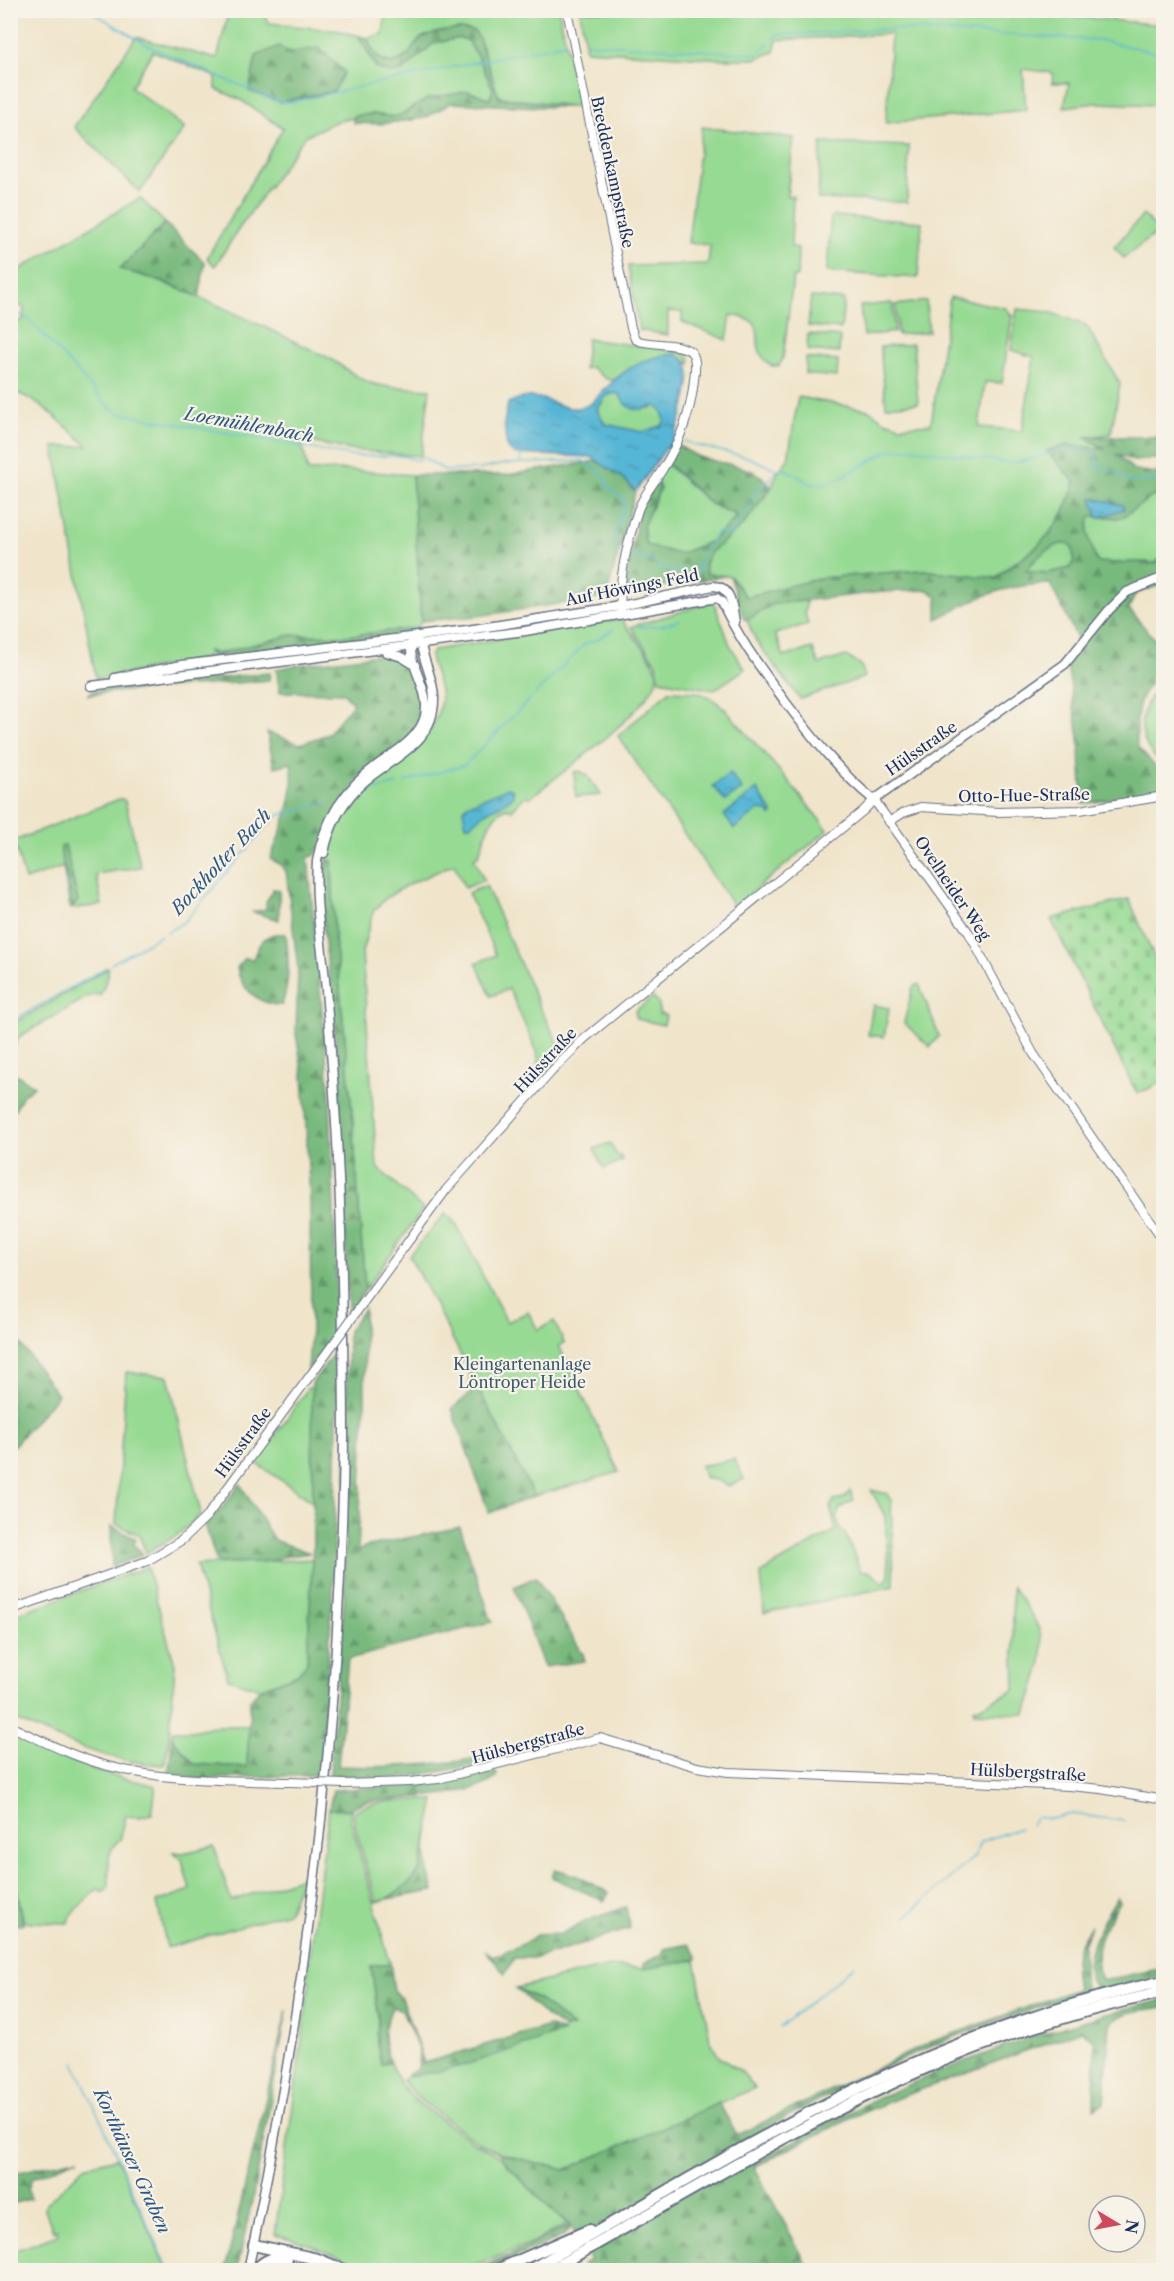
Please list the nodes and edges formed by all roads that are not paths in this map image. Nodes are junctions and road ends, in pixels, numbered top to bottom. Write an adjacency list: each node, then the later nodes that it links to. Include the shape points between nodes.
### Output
1 (567, 10): 3 (street, Breddenkampstraße, via 635,339 685,348 695,359 692,403 682,431 639,508 628,549)
2 (1164, 577): 13 (main road, Hülsstraße, via 1127,592 1065,664)
3 (622, 611): 4 (main road, Auf Höwings Feld, via 718,586 729,595); 5 (main road, Auf Höwings Feld); 6 (main road, Auf Höwings Feld, via 525,631)
4 (736, 628): 13 (main road, Ovelheider Weg, via 751,655 819,745)
5 (413, 637): 6 (main road); 7 (main road); 9 (main road, Auf Höwings Feld)
6 (421, 645): 7 (main road, Auf Höwings Feld); 15 (main road, via 435,696 430,722 416,744 364,783 342,808 325,847)
7 (410, 647): 8 (main road, Auf Höwings Feld); 11 (main road)
8 (380, 651): 9 (main road, Auf Höwings Feld); 11 (main road)
9 (294, 656): 10 (main road, Auf Höwings Feld)
10 (258, 661): 10 (main road, Auf Höwings Feld, via 152,670 92,686)
11 (416, 666): 15 (main road, via 426,699 424,720 410,741 361,777 332,813 319,847)
12 (1164, 796): 14 (street, Otto-Hue-Straße, via 1080,810 998,812 921,807)
13 (874, 800): 14 (street, Ovelheider Weg); 17 (street, Hülsstraße, bridge, via 584,1039 552,1071 446,1190 207,1516 182,1540 147,1561)
14 (889, 822): 16 (street, Ovelheider Weg, via 969,933 1033,1053)
15 (318, 898): 23 (main road, via 333,1077 342,1264 344,1438 338,1590 325,1775 303,1968)
16 (1164, 1241)
17 (10, 1610)
18 (10, 1726): 19 (street, Hülsbergstraße, bridge, via 73,1755 128,1771 188,1778 343,1784 410,1782 438,1779 600,1738 697,1767 728,1772 1070,1786)
19 (1164, 1800)
20 (1164, 1981): 22 (highway, via 1064,2007 926,2057 767,2135)
21 (1164, 1992): 31 (highway, via 1035,2027 915,2073 771,2144)
22 (621, 2218): 29 (highway); 30 (highway)
23 (253, 2249): 24 (highway); 25 (main road); 28 (highway, via 317,2259)
24 (276, 2257): 26 (highway); 27 (highway)
25 (248, 2271)
26 (256, 2271)
27 (327, 2271)
28 (344, 2271)
29 (497, 2271)
30 (529, 2271)
31 (550, 2271)

